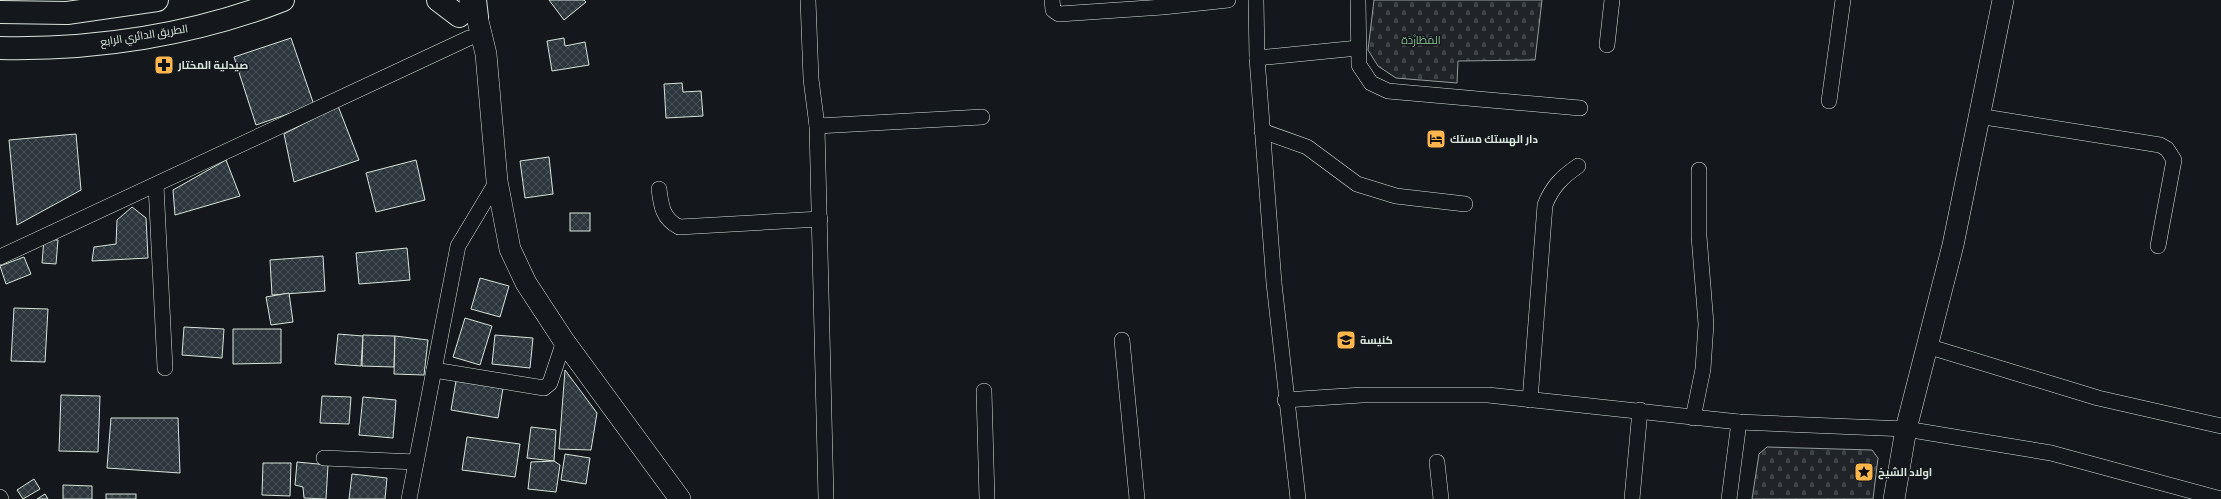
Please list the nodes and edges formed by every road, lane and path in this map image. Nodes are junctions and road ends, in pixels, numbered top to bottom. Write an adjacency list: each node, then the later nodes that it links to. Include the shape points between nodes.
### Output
1 (157, 0): 14 (main road, via 67,13)
2 (283, 0): 17 (main road, الطريق الدائري الرابع, via 260,9 152,36 83,45)
3 (438, 0): 13 (main road)
4 (808, 0): 25 (street, via 811,79)
5 (1052, 0): 12 (street, via 1052,10 1059,14)
6 (1228, 0): 12 (street)
7 (1256, 0): 19 (street)
8 (1358, 0): 18 (street)
9 (1612, 0): 16 (street)
10 (1843, 0): 21 (street)
11 (2003, 0): 23 (street)
12 (1162, 4)
13 (466, 7): 15 (street); 20 (street, via 490,76)
14 (0, 12)
15 (469, 38): 20 (street, via 481,79); 30 (street)
16 (1607, 45)
17 (1, 48)
18 (1358, 48): 19 (street); 22 (street, via 1359,66 1371,83 1388,91)
19 (1257, 58): 26 (street)
20 (488, 91): 29 (street)
21 (1829, 101)
22 (1580, 108)
23 (1978, 116): 34 (street, via 2160,145 2167,149 2174,160); 38 (street, via 1952,245)
24 (982, 117): 25 (street)
25 (817, 126): 33 (street)
26 (1262, 131): 32 (street, via 1307,147 1357,184 1396,196); 42 (street)
27 (1578, 166): 43 (street, via 1561,177 1550,192 1545,205)
28 (1699, 170): 45 (street, via 1706,324 1703,369)
29 (497, 181): 37 (street, via 510,249 526,283); 40 (street, via 458,246)
30 (156, 185): 35 (street); 39 (street)
31 (659, 189): 33 (street, via 662,210 671,222 679,227)
32 (1465, 204)
33 (820, 219): 54 (street)
34 (2158, 246)
35 (0, 257)
36 (1122, 340): 56 (street)
37 (564, 341): 40 (street, via 550,383 544,388); 53 (street)
38 (1927, 346): 47 (street, via 2098,398); 48 (street)
39 (165, 368)
40 (434, 370): 50 (street)
41 (984, 391): 55 (street)
42 (1285, 400): 43 (street, via 1362,395 1488,395); 57 (street)
43 (1530, 400): 44 (street)
44 (1640, 410): 45 (street); 59 (street)
45 (1693, 418): 46 (street)
46 (1739, 422): 48 (street); 60 (street)
47 (2221, 426)
48 (1906, 429): 61 (street); 62 (street, via 2051,453)
49 (324, 458): 50 (street)
50 (416, 462): 52 (street)
51 (1437, 462): 58 (street)
52 (408, 499)
53 (680, 499)
54 (826, 499)
55 (987, 499)
56 (1137, 499)
57 (1298, 499)
58 (1441, 499)
59 (1632, 499)
60 (1729, 499)
61 (1894, 499)
62 (2221, 499)

